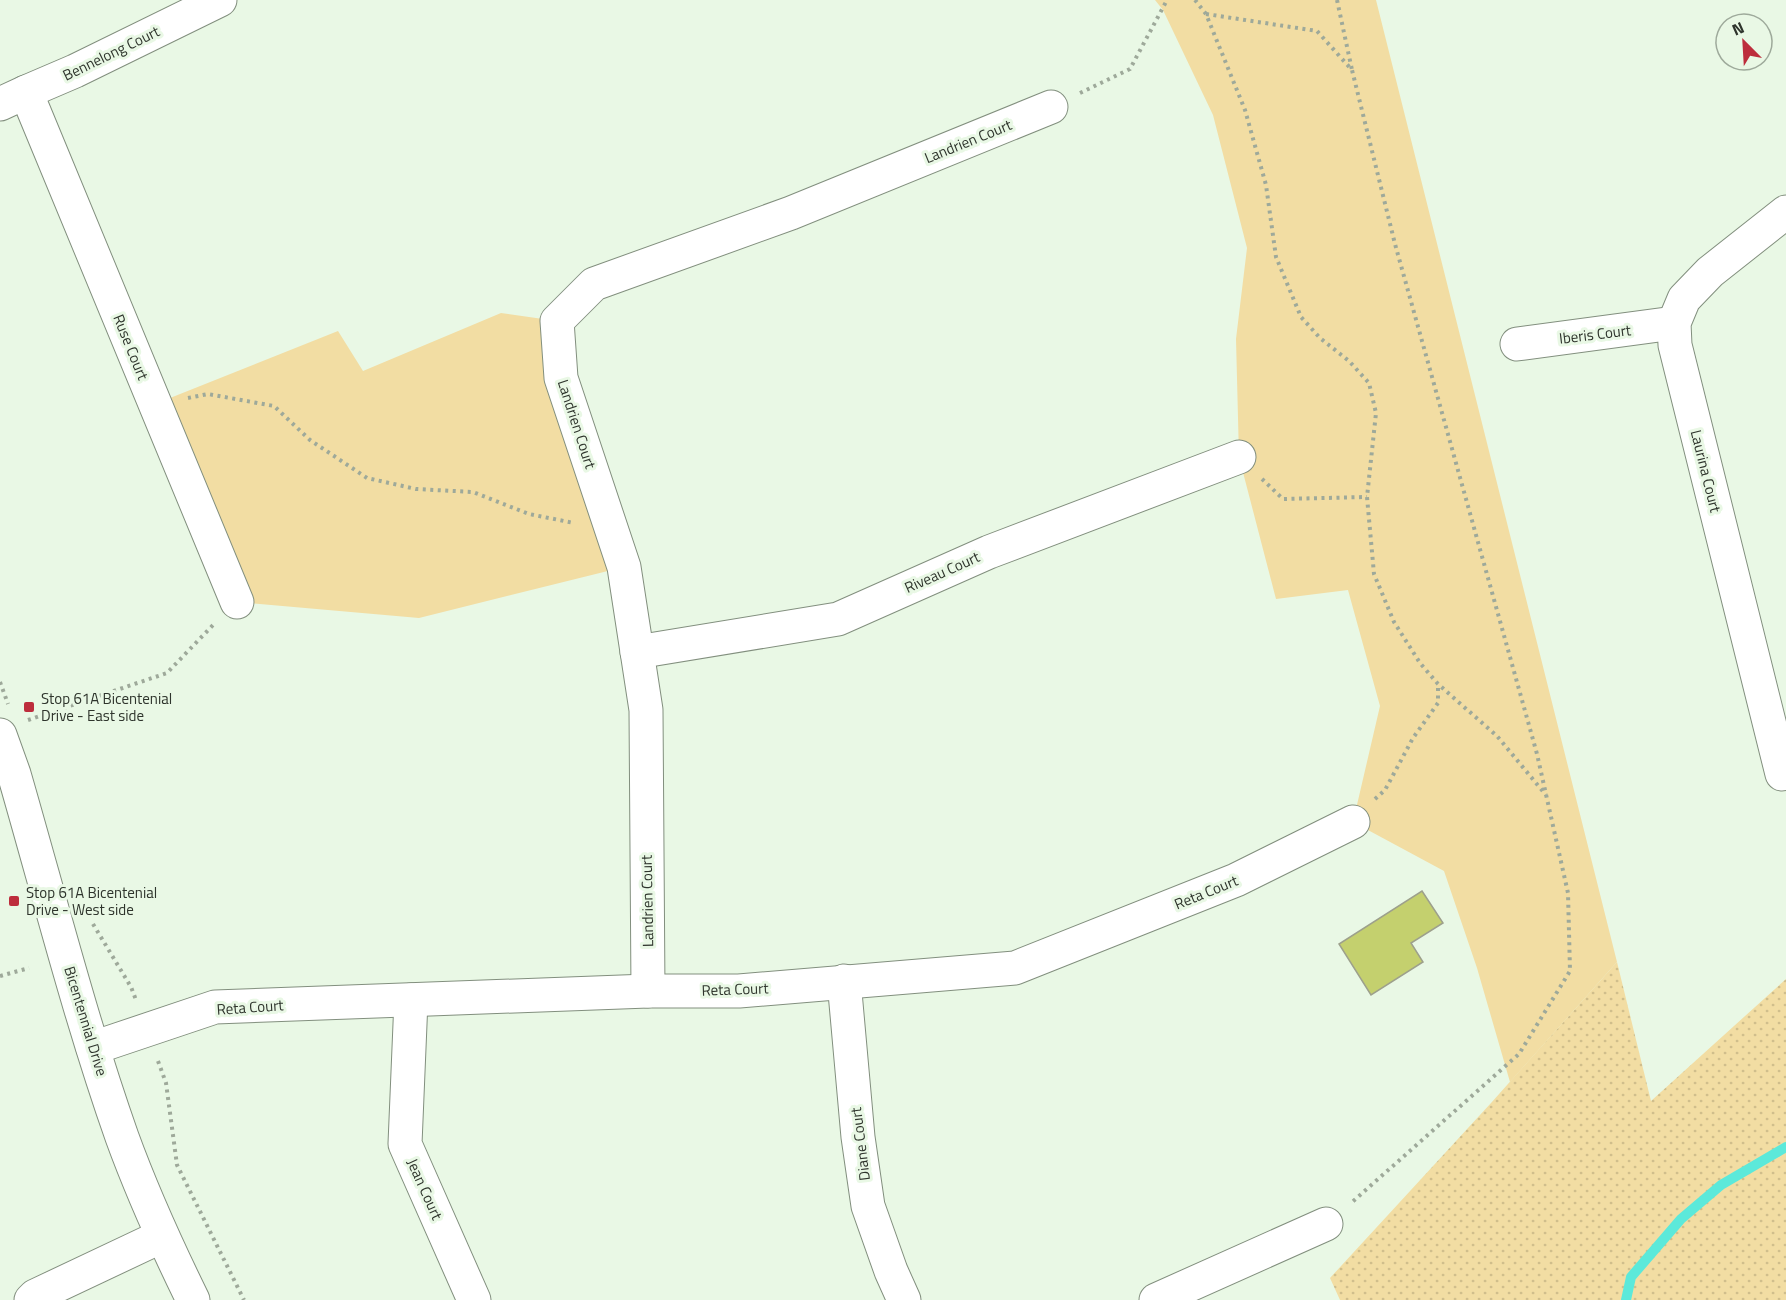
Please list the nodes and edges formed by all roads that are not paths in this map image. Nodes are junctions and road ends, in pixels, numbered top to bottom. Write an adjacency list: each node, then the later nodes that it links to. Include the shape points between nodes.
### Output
1 (220, 0): 2 (street, Bennelong Court)
2 (13, 98): 8 (street, Ruse Court, via 155,404)
3 (1051, 107): 9 (street, Landrien Court, via 790,213 594,284 558,321 561,378 624,567)
4 (1786, 212): 5 (street, Laurina Court, via 1710,272 1683,299)
5 (1674, 323): 6 (street, Iberis Court); 11 (street, Laurina Court, via 1675,345)
6 (1517, 344)
7 (1239, 457): 9 (street, Riveau Court, via 989,552 838,619)
8 (237, 602)
9 (637, 652): 14 (street, Landrien Court, via 646,710)
10 (13, 723): 16 (street, Bicentennial Drive, via 14,774)
11 (1782, 774)
12 (1353, 822): 13 (street, Reta Court, via 1236,880 1015,968)
13 (844, 981): 14 (street, Reta Court, via 739,991); 22 (street, Diane Court, via 868,1206)
14 (648, 991): 15 (street, Reta Court)
15 (411, 999): 16 (street, Reta Court, via 215,1007); 21 (street, Jean Court, via 405,1144)
16 (93, 1048): 18 (street, Bicentennial Drive)
17 (1326, 1224): 23 (street)
18 (162, 1236): 19 (street); 20 (street, Bicentennial Drive)
19 (31, 1300)
20 (192, 1300)
21 (474, 1300)
22 (904, 1300)
23 (1156, 1300)

